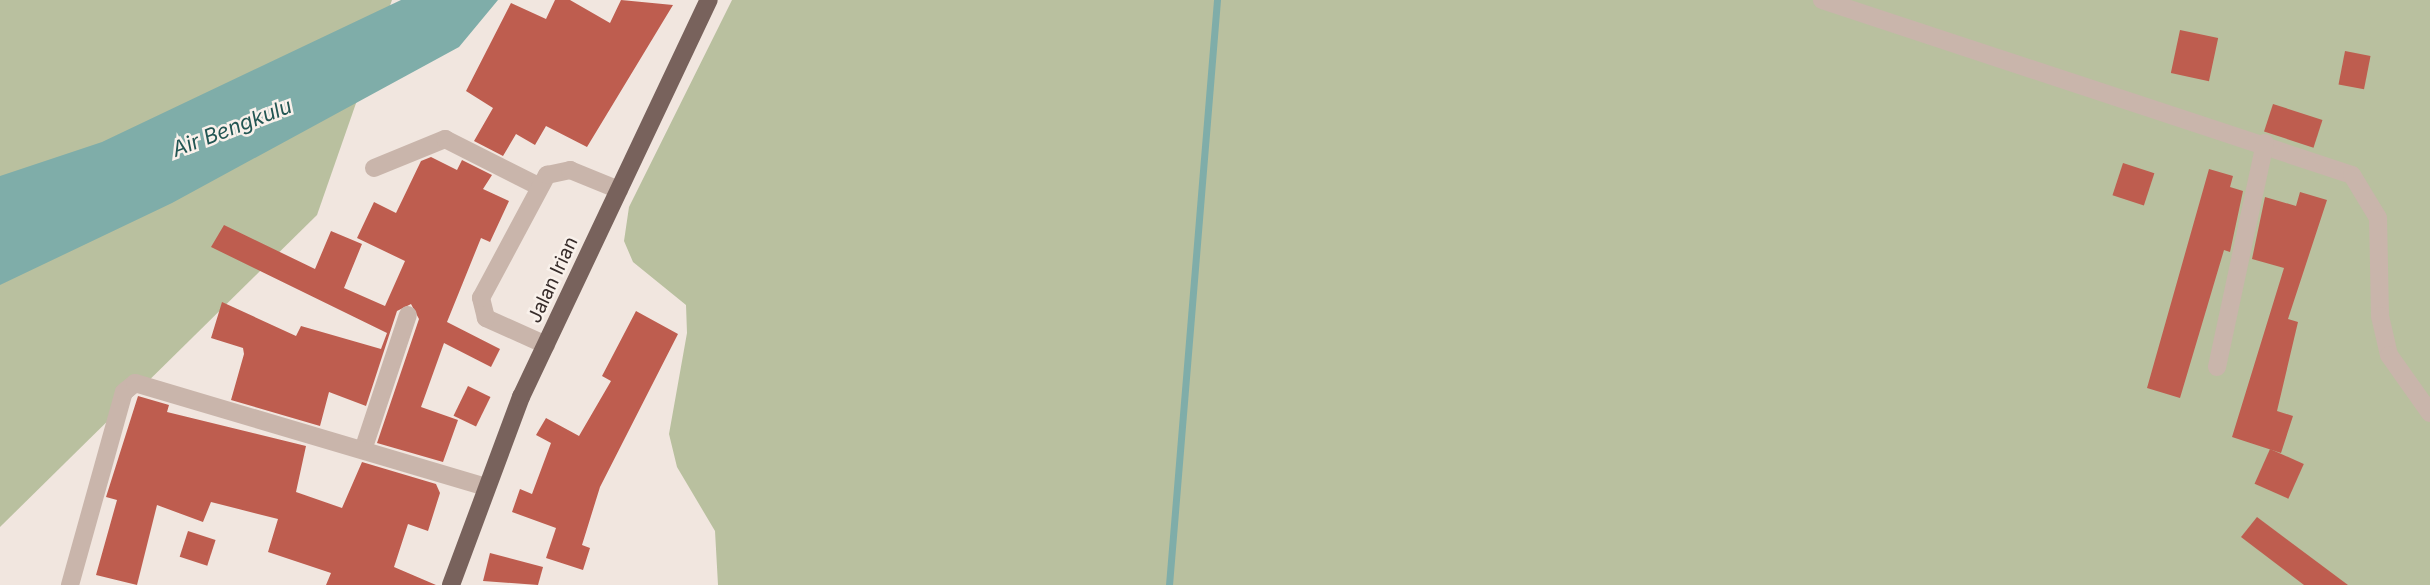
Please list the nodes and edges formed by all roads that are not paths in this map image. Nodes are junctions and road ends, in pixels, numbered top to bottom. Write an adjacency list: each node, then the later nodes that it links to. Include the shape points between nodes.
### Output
1 (709, 0): 6 (main road, Jalan Irian)
2 (1822, 0): 3 (street)
3 (2265, 143): 9 (street); 10 (street, via 2339,168 2365,189 2378,218 2383,338)
4 (374, 168): 5 (street, via 445,139)
5 (538, 186): 6 (street, via 561,169); 8 (street, via 480,304 486,318)
6 (619, 190): 8 (main road, Jalan Irian)
7 (408, 315): 11 (street)
8 (546, 345): 12 (main road, Jalan Irian)
9 (2217, 367)
10 (2430, 413)
11 (364, 447): 12 (street); 13 (street, via 143,383 130,385)
12 (483, 486): 14 (main road, Jalan Irian)
13 (70, 585)
14 (451, 585)

